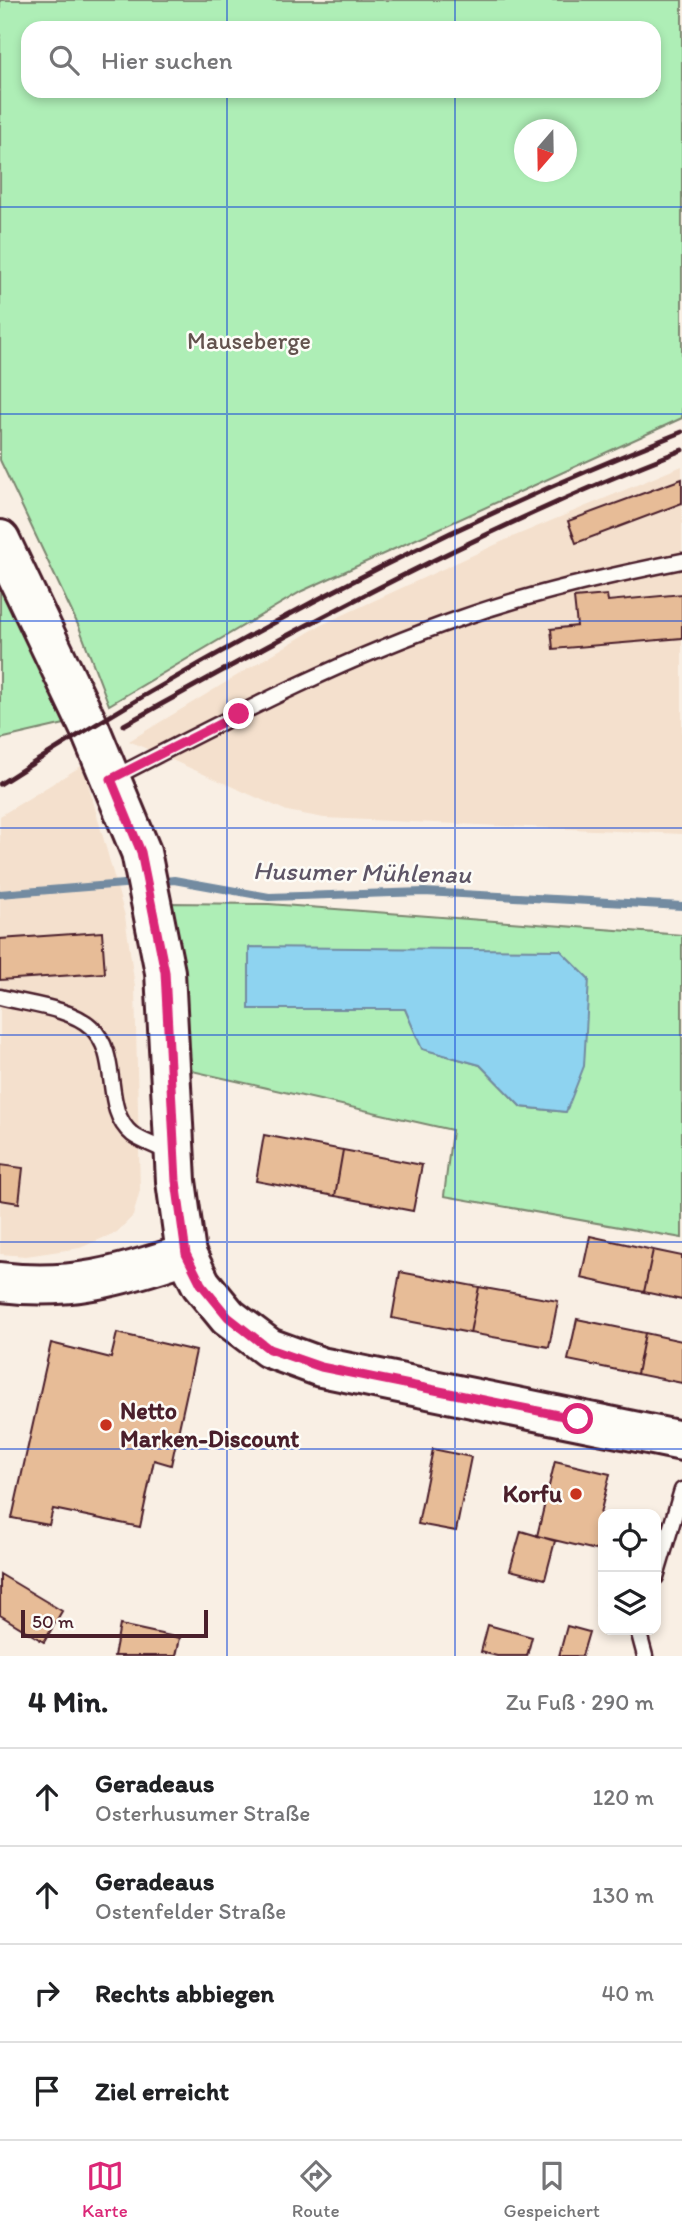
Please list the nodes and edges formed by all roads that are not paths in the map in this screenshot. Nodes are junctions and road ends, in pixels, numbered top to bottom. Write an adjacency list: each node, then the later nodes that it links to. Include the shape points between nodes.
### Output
1 (0, 540): 3 (main road)
2 (682, 561): 3 (lane, via 596,579 461,618 329,670)
3 (111, 779): 5 (main road, via 141,852 165,972)
4 (0, 997): 5 (lane, via 61,1012 91,1026 108,1053 118,1115 133,1135)
5 (174, 1156): 6 (main road)
6 (186, 1254): 7 (main road, via 82,1284); 8 (main road, via 201,1284 228,1317 269,1349 321,1367)
7 (0, 1282)
8 (682, 1441)
9 (682, 1490): 10 (lane)
10 (657, 1572)
11 (639, 1635): 12 (lane)
12 (645, 1656)

